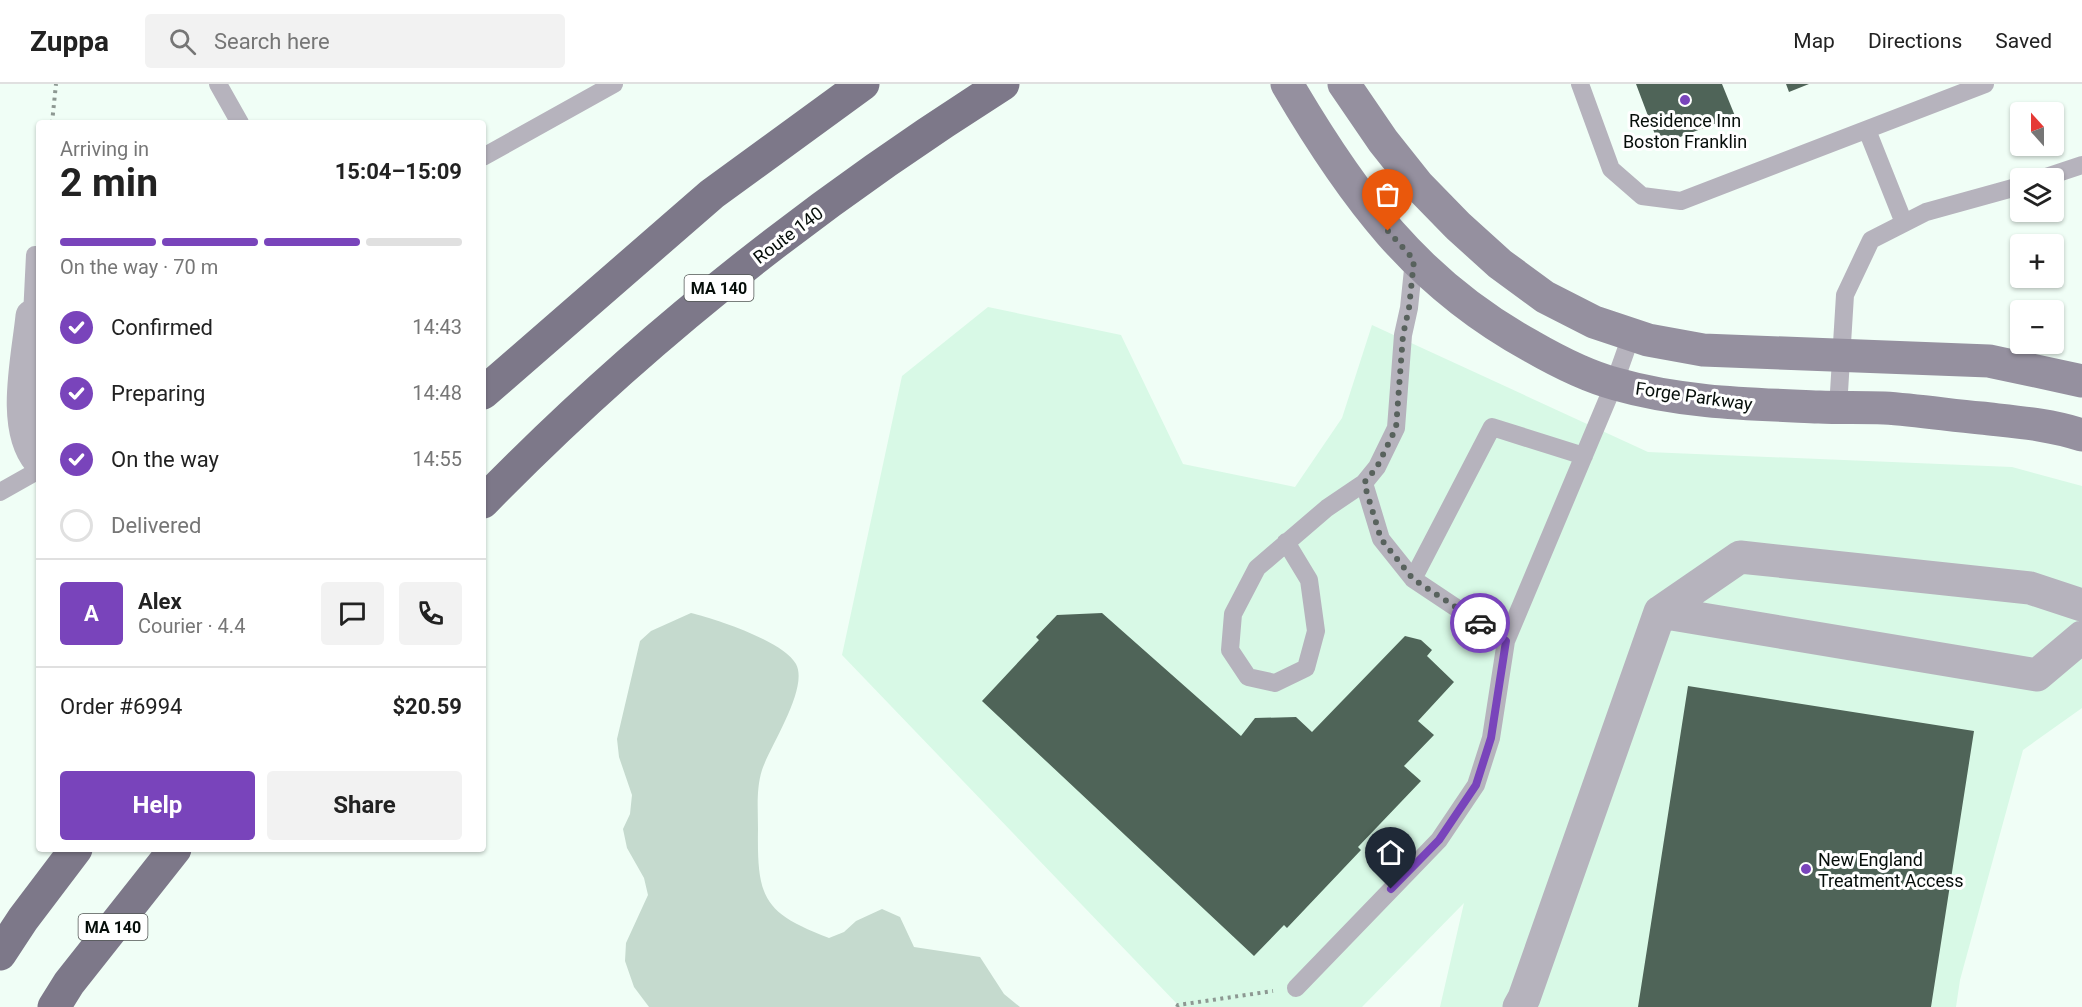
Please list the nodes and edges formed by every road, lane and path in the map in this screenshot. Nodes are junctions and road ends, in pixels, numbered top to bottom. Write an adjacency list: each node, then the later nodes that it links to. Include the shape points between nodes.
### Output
1 (56, 84): 10 (path)
2 (218, 84): 11 (lane)
3 (614, 84): 13 (lane)
4 (863, 84): 25 (main road, via 712,194)
5 (1003, 84): 33 (main road, Route 140 / MA 140, via 842,194 707,298 621,370)
6 (1287, 84): 19 (street, Forge Parkway, via 1341,172)
7 (1344, 84): 21 (street, via 1418,185 1500,264 1545,297)
8 (1580, 84): 12 (lane, via 1611,169 1642,196 1681,201)
9 (1985, 84): 12 (lane)
10 (52, 120)
11 (238, 120)
12 (1867, 130): 17 (lane)
13 (486, 155)
14 (2082, 165): 15 (lane)
15 (2064, 171)
16 (2010, 189): 17 (lane, via 1926,212)
17 (1904, 223): 22 (lane, via 1871,240 1845,295)
18 (35, 255): 20 (lane)
19 (1414, 260): 24 (street, Forge Parkway, via 1457,298 1505,332 1555,360); 31 (lane, via 1396,428 1377,467)
20 (35, 314): 28 (street, via 23,409 27,443)
21 (1631, 336): 22 (street, via 1703,350); 24 (lane)
22 (1842, 356): 23 (street, via 1989,361); 26 (lane)
23 (2082, 381)
24 (1614, 384): 26 (street, Forge Parkway, via 1719,403); 29 (lane)
25 (486, 390)
26 (1838, 408): 27 (street, Forge Parkway, via 1886,408 2053,426)
27 (2082, 435)
28 (36, 456)
29 (1584, 456): 35 (lane, via 1492,428); 39 (lane)
30 (36, 472): 32 (lane)
31 (1364, 483): 34 (lane); 35 (lane, via 1381,539)
32 (0, 492)
33 (486, 499)
34 (1286, 542): 34 (lane, via 1257,568 1233,614 1230,650 1248,677 1275,683 1306,668 1316,631 1309,580)
35 (1413, 579): 39 (lane)
36 (2082, 604): 37 (street, via 2030,588 1740,557)
37 (1660, 612): 38 (street, via 2037,675); 44 (street)
38 (2082, 637)
39 (1506, 641): 43 (lane, via 1491,738 1476,785 1439,840)
40 (74, 852): 42 (main road)
41 (173, 852): 45 (main road, MA 140)
42 (0, 954)
43 (1296, 988): 46 (path)
44 (1524, 1004)
45 (54, 1007)
46 (1177, 1007)

